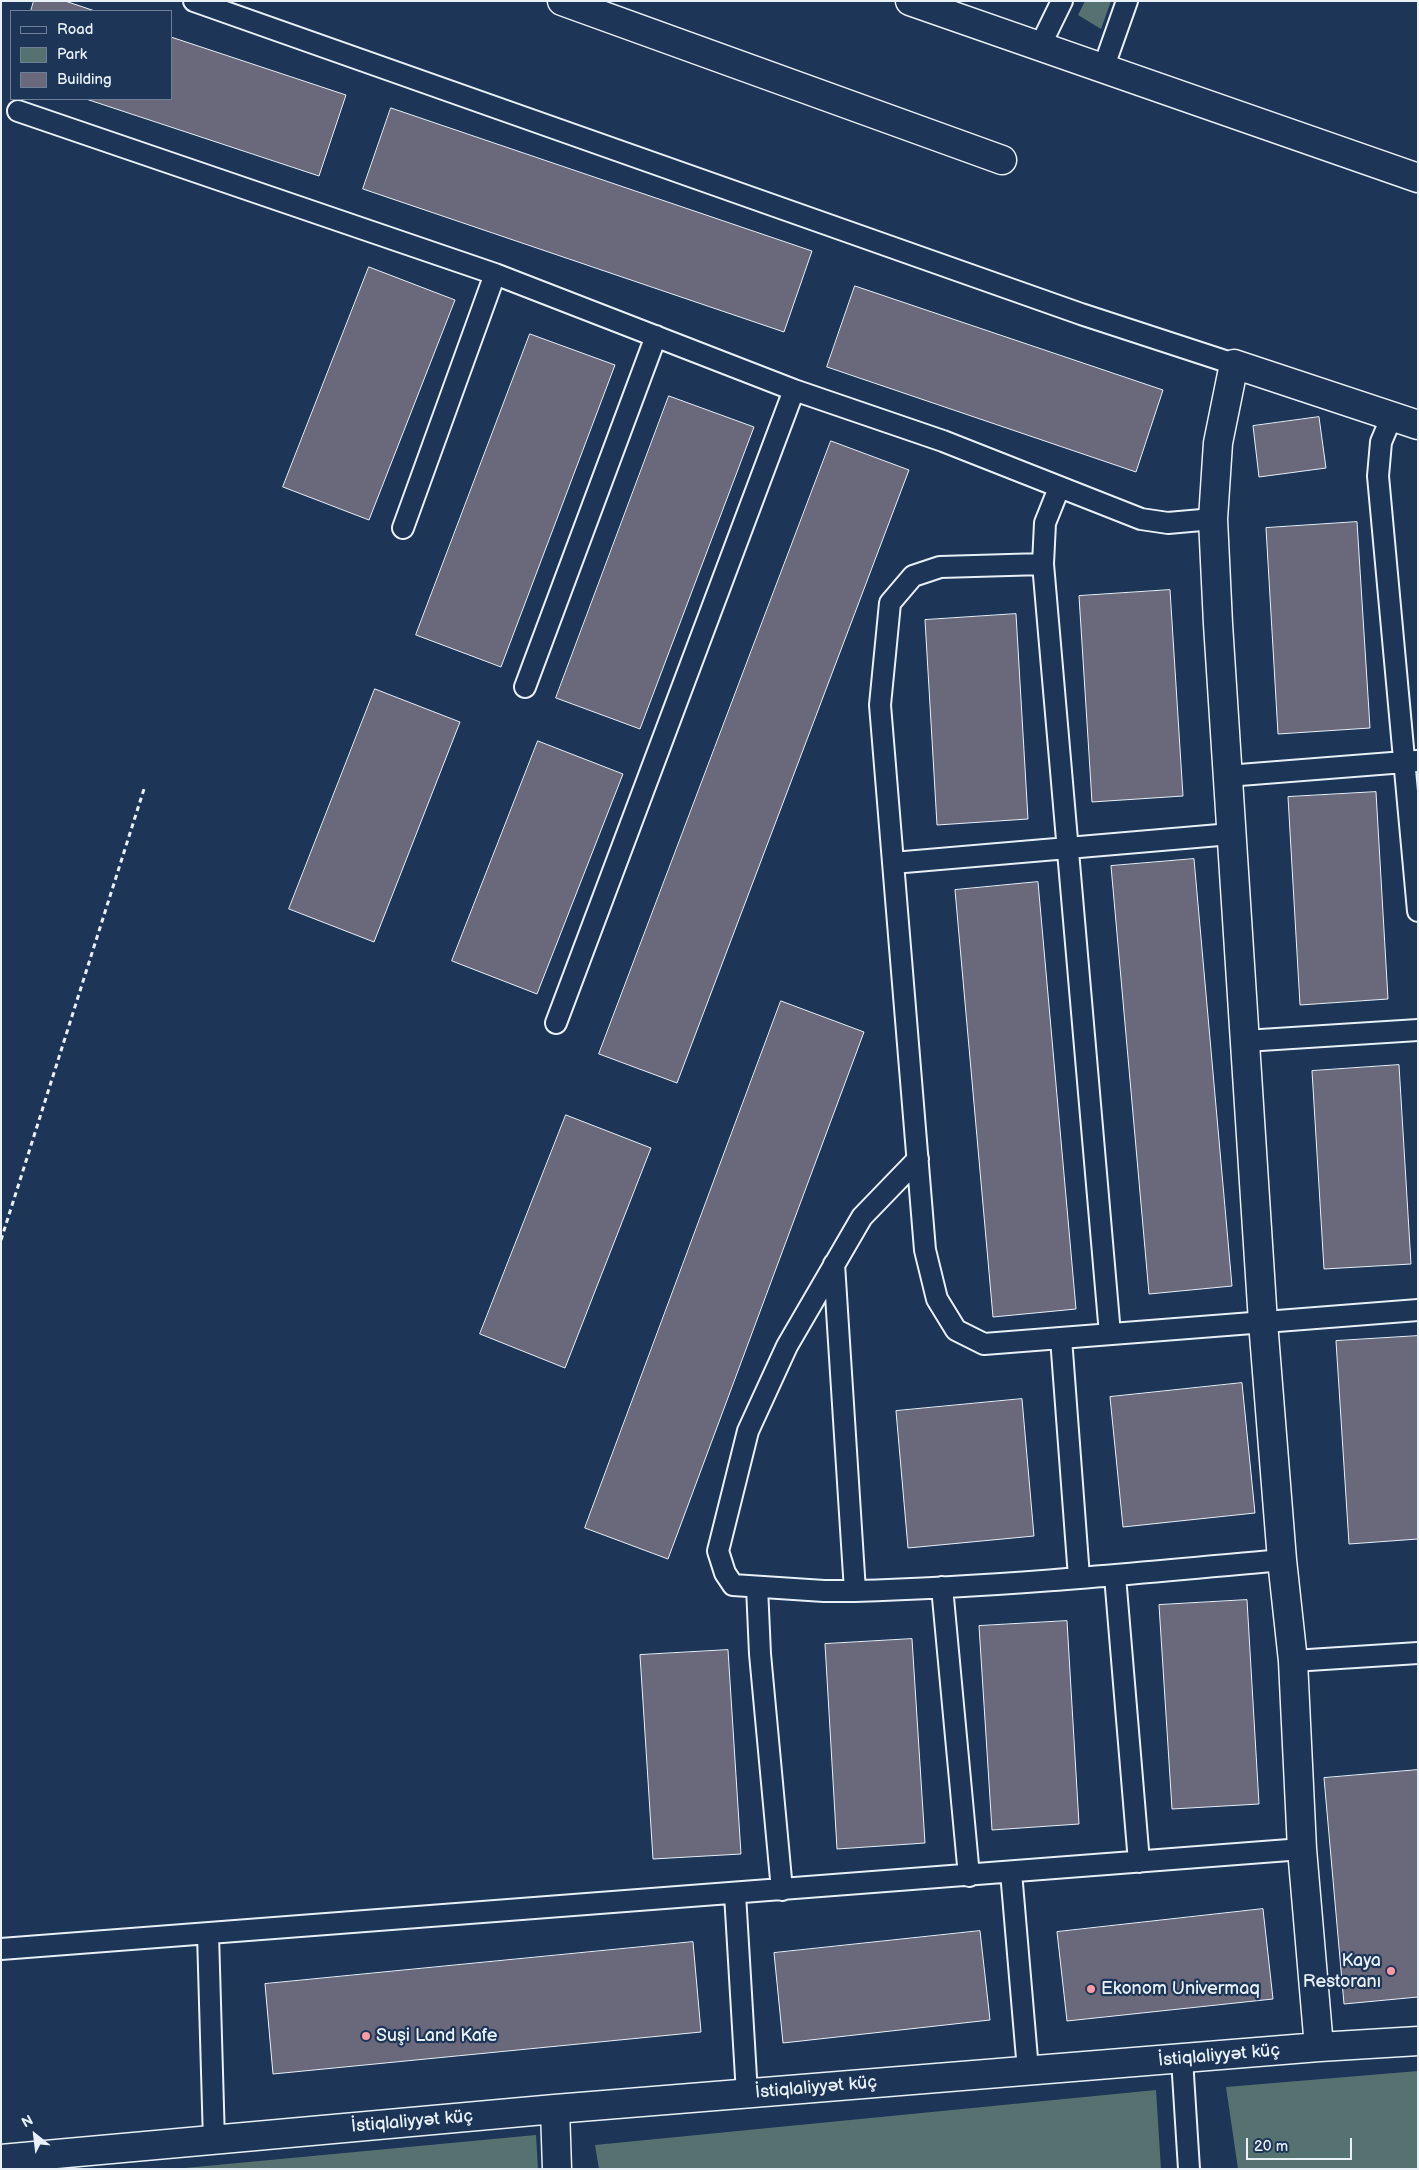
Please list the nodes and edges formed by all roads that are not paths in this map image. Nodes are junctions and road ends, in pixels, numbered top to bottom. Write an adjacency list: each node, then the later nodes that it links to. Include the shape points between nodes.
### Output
1 (194, 1): 13 (lane, via 1081,314)
2 (562, 1): 9 (street)
3 (910, 1): 6 (street)
4 (1062, 1): 6 (lane)
5 (1127, 1): 7 (lane)
6 (1040, 46): 7 (street)
7 (1103, 70): 10 (street)
8 (18, 110): 11 (lane)
9 (1002, 160)
10 (1418, 178)
11 (496, 274): 12 (lane); 19 (lane)
12 (656, 336): 14 (lane); 21 (lane)
13 (1234, 364): 15 (street); 18 (street, via 1218,443)
14 (794, 390): 17 (lane, via 942,441); 28 (lane)
15 (1392, 416): 16 (street); 22 (lane, via 1381,442 1378,476)
16 (1418, 425)
17 (1059, 488): 18 (lane, via 1141,519 1168,523); 20 (lane, via 1044,523)
18 (1213, 519): 23 (street)
19 (403, 528)
20 (1042, 564): 25 (lane); 26 (lane, via 940,567 913,576 890,603 880,705)
21 (525, 687)
22 (1411, 762): 23 (lane); 27 (lane)
23 (1227, 776): 24 (street)
24 (1231, 834): 25 (lane); 30 (street)
25 (1067, 847): 26 (lane); 35 (lane)
26 (893, 862): 31 (lane)
27 (1418, 911)
28 (556, 1023)
29 (1418, 1030): 30 (lane)
30 (1245, 1041): 34 (street)
31 (918, 1159): 32 (lane, via 862,1217); 36 (lane, via 925,1250 937,1299 956,1330 984,1344)
32 (834, 1264): 40 (lane, via 787,1346 748,1431 718,1551 733,1585); 42 (lane)
33 (1418, 1310): 34 (lane)
34 (1263, 1322): 35 (lane); 37 (street)
35 (1110, 1334): 36 (lane)
36 (1060, 1338): 39 (lane)
37 (1282, 1560): 38 (lane); 44 (street)
38 (1115, 1576): 39 (lane); 46 (lane)
39 (1079, 1577): 41 (lane)
40 (757, 1587): 42 (lane); 49 (lane, via 760,1654)
41 (942, 1587): 42 (lane); 48 (lane)
42 (855, 1591)
43 (1418, 1653): 44 (lane)
44 (1293, 1661): 45 (street)
45 (1302, 1849): 46 (lane); 54 (street)
46 (1139, 1862): 47 (lane)
47 (1011, 1872): 48 (lane); 56 (lane)
48 (969, 1876): 49 (lane)
49 (782, 1890): 50 (lane)
50 (735, 1894): 51 (lane); 57 (lane)
51 (208, 1934): 52 (lane); 59 (lane)
52 (1, 1949)
53 (1418, 2041): 54 (street, İstiqlaliyyət küç)
54 (1319, 2047): 55 (street, İstiqlaliyyət küç)
55 (1182, 2059): 56 (street, İstiqlaliyyət küç); 62 (lane)
56 (1028, 2070): 57 (street, İstiqlaliyyət küç)
57 (746, 2094): 58 (street, İstiqlaliyyət küç)
58 (555, 2109): 59 (street, İstiqlaliyyət küç); 61 (street)
59 (214, 2141): 60 (street, İstiqlaliyyət küç)
60 (1, 2159)
61 (557, 2169)
62 (1190, 2169)

